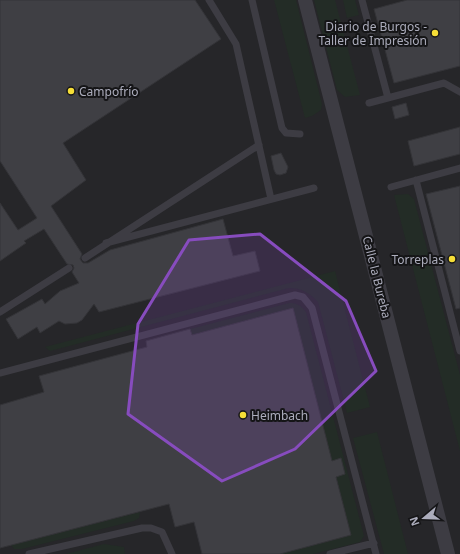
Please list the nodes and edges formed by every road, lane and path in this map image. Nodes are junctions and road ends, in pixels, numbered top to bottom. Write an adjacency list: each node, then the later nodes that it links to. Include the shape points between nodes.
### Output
1 (209, 0): 9 (lane, via 236,44)
2 (252, 0): 8 (lane, via 282,128 286,133)
3 (305, 0): 26 (street, Calle la Bureba)
4 (362, 0): 6 (lane)
5 (460, 92): 6 (lane, via 444,83)
6 (388, 98): 7 (lane)
7 (369, 103)
8 (300, 134)
9 (259, 145): 14 (lane); 15 (lane)
10 (460, 168): 11 (lane)
11 (416, 180): 12 (lane); 19 (lane)
12 (392, 187)
13 (314, 188): 14 (lane)
14 (271, 199): 15 (lane)
15 (106, 244): 16 (lane)
16 (85, 258)
17 (69, 268): 18 (lane)
18 (0, 312)
19 (460, 351)
20 (0, 373): 21 (lane, via 295,295 303,297 312,308)
21 (374, 543): 24 (lane); 25 (lane)
22 (28, 554): 23 (lane, via 151,528 162,532)
23 (172, 554)
24 (330, 554)
25 (376, 554)
26 (448, 554)

